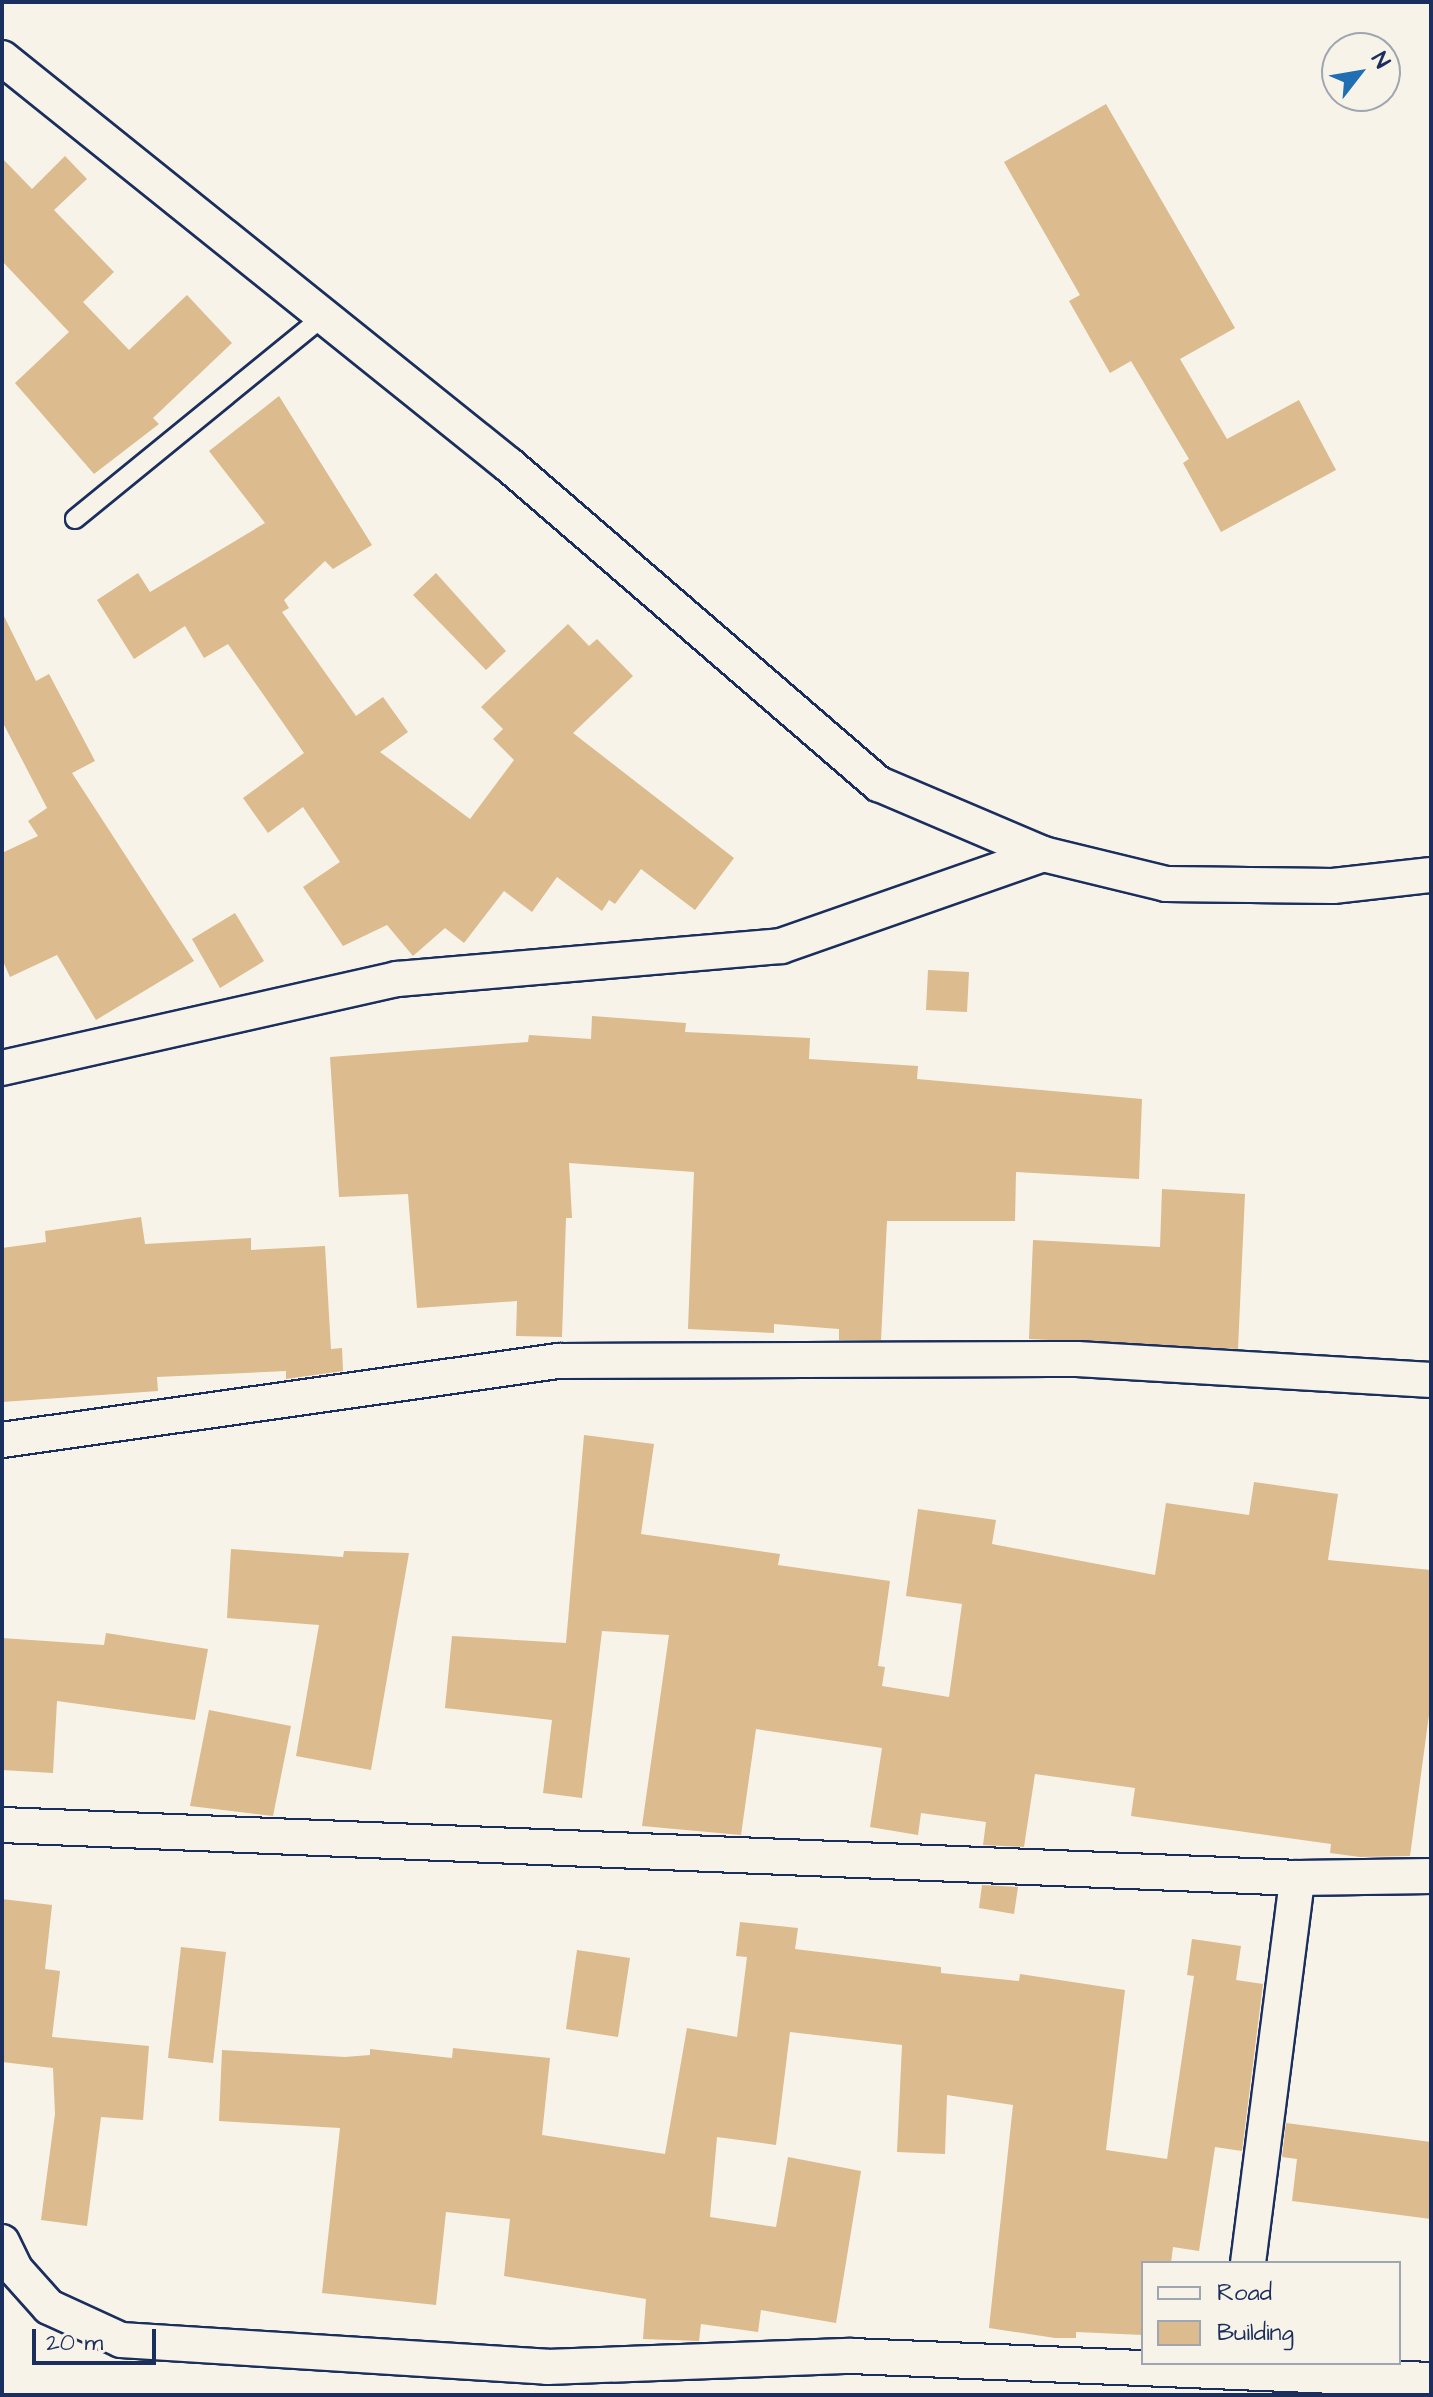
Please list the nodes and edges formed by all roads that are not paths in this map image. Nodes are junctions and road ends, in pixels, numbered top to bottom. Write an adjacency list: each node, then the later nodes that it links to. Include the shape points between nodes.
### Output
1 (2, 58): 2 (street)
2 (323, 317): 3 (lane); 4 (street, via 521,475 879,784)
3 (75, 519)
4 (1043, 854): 5 (street, via 1166,884 1333,886); 6 (street, via 781,946 397,979)
5 (1431, 875)
6 (2, 1068)
7 (1431, 1380): 8 (street, via 1077,1359 558,1361)
8 (2, 1440)
9 (2, 1825): 11 (street)
10 (1431, 1876): 11 (street)
11 (1297, 1878): 13 (street)
12 (2, 2242): 14 (street, via 15,2269 49,2307 121,2340 547,2367 851,2356)
13 (1248, 2261)
14 (1233, 2378): 15 (street)
15 (1431, 2380)

